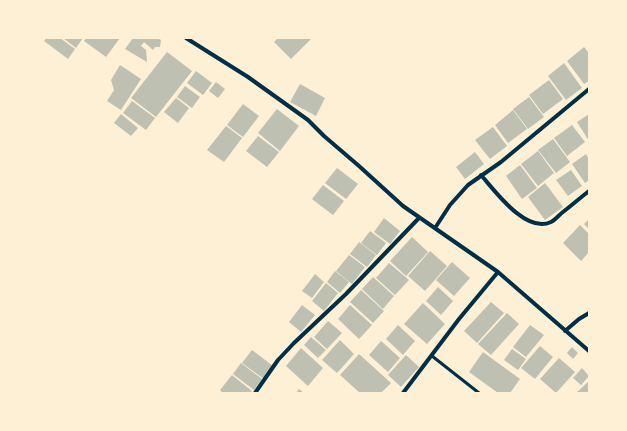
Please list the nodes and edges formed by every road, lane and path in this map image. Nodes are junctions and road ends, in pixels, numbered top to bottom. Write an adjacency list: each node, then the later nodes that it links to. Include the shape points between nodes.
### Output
1 (186, 38): 5 (street, via 248,77 308,120)
2 (589, 89): 3 (street, via 501,162)
3 (481, 175): 4 (street, via 509,207 537,224 552,222); 6 (street, via 458,195)
4 (589, 191)
5 (419, 218): 6 (street); 12 (street, via 278,360)
6 (435, 228): 7 (street)
7 (498, 272): 9 (street); 11 (street, via 458,319)
8 (589, 313): 9 (street)
9 (565, 332): 10 (street)
10 (589, 351)
11 (432, 356): 13 (street); 14 (lane)
12 (255, 393)
13 (404, 393)
14 (479, 393)

